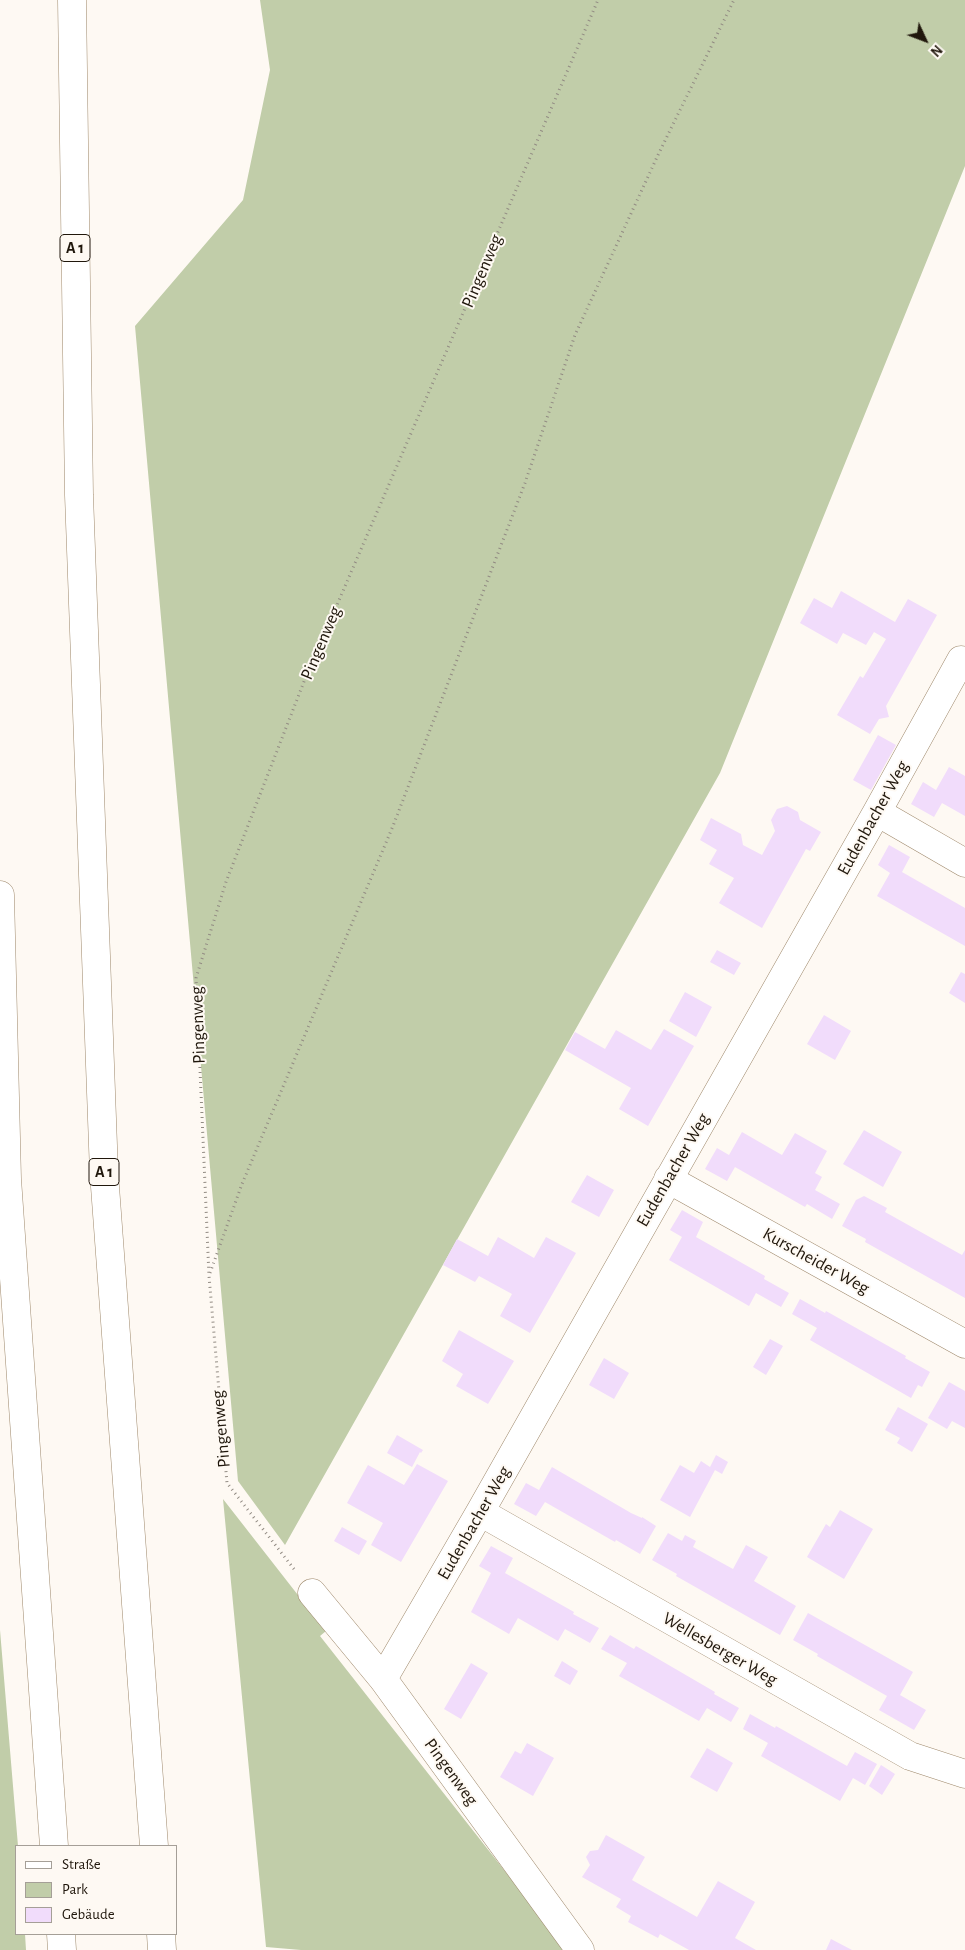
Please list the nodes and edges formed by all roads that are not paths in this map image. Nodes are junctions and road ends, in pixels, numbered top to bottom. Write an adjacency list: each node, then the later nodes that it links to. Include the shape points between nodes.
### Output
1 (72, 0): 13 (main road, A 1, via 79,496 104,1173)
2 (960, 660): 3 (main road, Eudenbacher Weg)
3 (877, 812): 4 (main road); 6 (main road, Eudenbacher Weg)
4 (965, 862)
5 (0, 895): 12 (main road, via 7,1179)
6 (668, 1178): 7 (main road, Kurscheider Weg); 8 (main road, Eudenbacher Weg)
7 (965, 1344)
8 (480, 1512): 10 (main road, Eudenbacher Weg); 11 (main road, Wellesberger Weg, via 910,1756)
9 (312, 1593): 10 (main road, Pingenweg)
10 (383, 1679): 18 (main road, Pingenweg)
11 (965, 1774)
12 (54, 1845)
13 (154, 1845)
14 (60, 1935): 16 (main road)
15 (161, 1935): 17 (main road)
16 (62, 1950)
17 (162, 1950)
18 (580, 1950)

